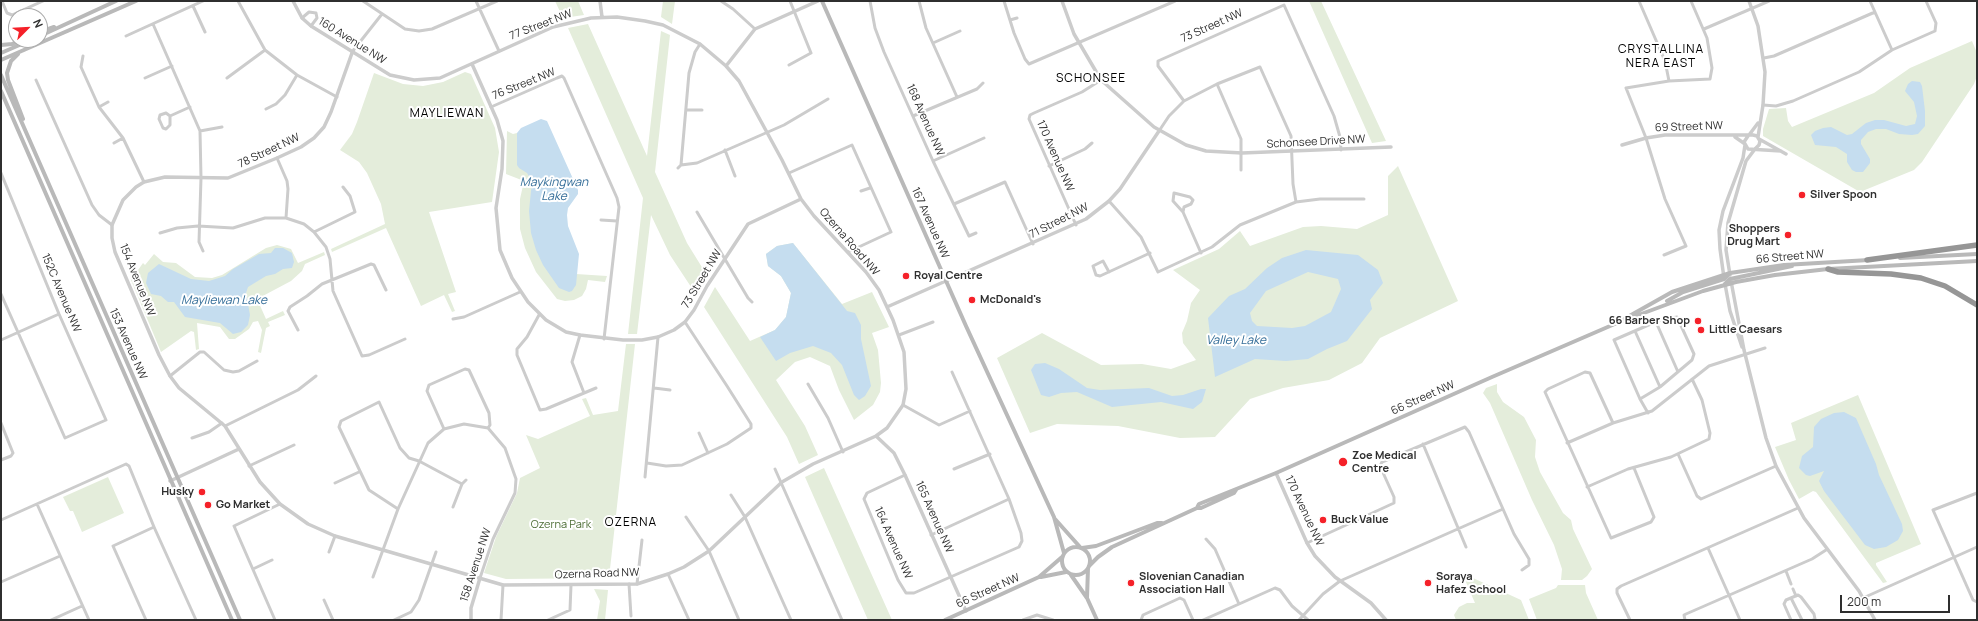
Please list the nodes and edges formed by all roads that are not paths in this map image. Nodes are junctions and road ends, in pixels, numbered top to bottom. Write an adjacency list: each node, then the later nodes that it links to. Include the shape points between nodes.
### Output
1 (2, 1): 2 (street, via 7,13 12,15)
2 (42, 1)
3 (116, 1): 37 (main road)
4 (136, 1): 53 (main road)
5 (203, 1): 27 (street)
6 (238, 1): 51 (street)
7 (293, 1): 34 (street, 160 Avenue NW)
8 (363, 1): 32 (street)
9 (476, 1): 29 (street)
10 (498, 1): 29 (street)
11 (600, 1): 33 (street)
12 (720, 1): 41 (street)
13 (790, 1): 30 (street)
14 (818, 1): 30 (street)
15 (822, 1): 158 (main road, 167 Avenue NW)
16 (870, 1): 88 (street, 168 Avenue NW, via 875,28)
17 (919, 1): 47 (street)
18 (1004, 1): 36 (street)
19 (1062, 1): 49 (street, Schonsee Drive NW)
20 (1175, 1): 49 (street)
21 (1639, 1): 71 (street, via 1665,61)
22 (1691, 1): 42 (street)
23 (1749, 1): 28 (street)
24 (1769, 1): 28 (street)
25 (1870, 1): 31 (street)
26 (1926, 1): 52 (street, via 1936,23 1936,29)
27 (193, 6): 38 (street); 45 (street)
28 (1752, 8): 42 (street); 58 (street)
29 (480, 9): 32 (street, via 432,30 419,31 405,29); 54 (street)
30 (794, 12): 41 (street); 61 (street, via 811,53)
31 (1875, 12): 52 (street); 58 (street)
32 (382, 14): 56 (street, 78 Street NW)
33 (602, 17): 48 (street, 77 Street NW, via 629,18 663,25); 54 (street, 77 Street NW, via 576,20)
34 (302, 18): 39 (street, 160 Avenue NW); 39 (street, via 309,12 316,13 317,18)
35 (1017, 18): 36 (street)
36 (1010, 20): 49 (street, via 1029,64)
37 (64, 24): 40 (main road); 44 (main road)
38 (153, 24): 46 (street); 62 (street)
39 (311, 26): 56 (street, 160 Avenue NW)
40 (48, 29)
41 (755, 29): 63 (street)
42 (1704, 29): 71 (street, via 1712,68 1710,79)
43 (960, 31): 47 (street)
44 (48, 32)
45 (205, 32)
46 (126, 36)
47 (933, 43): 76 (street)
48 (700, 44): 63 (street, Ozerna Road NW); 85 (street, via 689,74)
49 (1079, 44): 70 (street, Schonsee Drive NW)
50 (13, 48): 55 (main road)
51 (266, 50): 65 (street); 68 (street)
52 (1892, 50): 80 (street, via 1859,72 1793,101 1776,106)
53 (20, 52): 59 (main road); 94 (main road, via 11,61 7,74)
54 (499, 52): 60 (street, 77 Street NW)
55 (1, 53)
56 (352, 53): 66 (street, 160 Avenue NW); 75 (street, 78 Street NW)
57 (83, 56): 81 (street, via 81,67)
58 (1764, 58): 80 (street)
59 (1, 60)
60 (472, 64): 66 (street, 77 Street NW, via 430,80); 83 (street, 73 Street NW)
61 (789, 65)
62 (172, 66): 67 (street); 82 (street)
63 (726, 66): 93 (street, Ozerna Road NW, via 739,81)
64 (1, 74): 94 (main road, 153 Avenue NW)
65 (297, 75): 75 (street); 84 (street, via 285,95)
66 (390, 75)
67 (145, 78)
68 (227, 78)
69 (36, 80): 135 (street, via 92,205 99,215)
70 (1101, 80): 92 (street, Schonsee Drive NW); 115 (street, 170 Avenue NW, via 1082,92 1030,116 1031,125)
71 (1669, 81): 99 (street, via 1626,88)
72 (983, 83): 76 (street)
73 (1217, 84): 79 (street, 71 Street NW); 110 (street, 71 Street NW, via 1260,67 1288,126); 111 (street, via 1238,128)
74 (2, 93): 232 (main road, 153 Avenue NW)
75 (337, 97): 113 (street, 78 Street NW, via 324,126 314,138)
76 (957, 97): 88 (street)
77 (828, 99): 93 (street)
78 (108, 102): 81 (street)
79 (1184, 102): 92 (street, 71 Street NW, via 1169,116); 108 (street, 73 Street NW, via 1159,68 1158,62 1284,5 1334,116)
80 (1763, 105): 89 (street)
81 (100, 107): 97 (street)
82 (190, 107): 87 (street); 91 (street)
83 (491, 107): 134 (street, 76 Street NW, via 562,76 617,198); 162 (street, 73 Street NW, via 499,127 503,148 496,197 498,238 506,265)
84 (266, 110)
85 (687, 110): 86 (street); 107 (street, via 680,166 697,164)
86 (702, 110)
87 (170, 116): 87 (street, via 166,113 160,115 163,128 170,127)
88 (913, 116): 114 (street, 168 Avenue NW)
89 (1760, 120): 95 (street); 100 (street)
90 (222, 126): 91 (street)
91 (200, 131): 120 (street)
92 (1159, 131): 111 (street, Schonsee Drive NW, via 1199,150); 127 (street, 71 Street NW)
93 (768, 132): 107 (street); 118 (street, Ozerna Road NW)
94 (27, 133): 230 (main road, 153 Avenue NW)
95 (1749, 135): 96 (street, 69 Street NW); 100 (street); 103 (street, via 1745,138)
96 (1734, 136): 99 (street, 69 Street NW, via 1682,134); 103 (street, 69 Street NW)
97 (123, 138): 101 (street); 121 (street)
98 (984, 138): 114 (street)
99 (1646, 138): 104 (street, 69 Street NW); 148 (street, via 1665,199 1686,246)
100 (1759, 138): 106 (street, via 1759,145); 109 (street)
101 (114, 143)
102 (1092, 143): 115 (street)
103 (1745, 145): 106 (street, via 1748,149); 156 (street, via 1720,225)
104 (1622, 146)
105 (1391, 147): 108 (street, Schonsee Drive NW)
106 (1755, 149): 109 (street); 155 (street, via 1746,161 1728,224 1726,250)
107 (725, 150): 119 (street)
108 (1341, 150): 110 (street, Schonsee Drive NW)
109 (1781, 151): 112 (street)
110 (1292, 152): 111 (street, Schonsee Drive NW); 128 (street)
111 (1242, 153): 116 (street)
112 (1786, 154)
113 (277, 158): 120 (street, 78 Street NW, via 228,178); 132 (street, via 288,186)
114 (933, 161): 129 (street, 168 Avenue NW)
115 (1049, 166): 136 (street, 170 Avenue NW)
116 (1241, 170)
117 (1, 173): 168 (street, 152C Avenue NW)
118 (789, 173): 123 (street, via 852,145); 125 (street, Ozerna Road NW)
119 (735, 176)
120 (201, 178): 121 (street, 78 Street NW, via 165,177); 137 (street)
121 (144, 182): 135 (street, 78 Street NW, via 122,200)
122 (343, 187): 138 (street, via 350,196 355,212)
123 (870, 188): 124 (street); 144 (street, via 890,232)
124 (861, 191)
125 (801, 199): 144 (street, Ozerna Road NW); 149 (street, 73 Street NW, via 748,224)
126 (1364, 199): 128 (street)
127 (1109, 201): 136 (street, 71 Street NW); 145 (street, via 1142,237)
128 (1296, 202): 146 (street, via 1234,228 1218,243)
129 (954, 204): 140 (street, 168 Avenue NW, via 969,236); 141 (street, via 1005,182)
130 (697, 212): 149 (street)
131 (1183, 212): 131 (street, via 1184,207 1193,200 1174,193 1172,199); 146 (street)
132 (286, 218): 137 (street, via 265,218 233,228); 138 (street, via 304,224)
133 (602, 220): 134 (street)
134 (617, 221): 182 (street)
135 (112, 225): 189 (street, 154 Avenue NW, via 115,252)
136 (1076, 225): 141 (street, 71 Street NW)
137 (198, 226): 139 (street); 143 (street, via 198,242)
138 (314, 232): 157 (street, via 326,247)
139 (160, 233)
140 (976, 233)
141 (1033, 244): 158 (street, 71 Street NW)
142 (1977, 245): 150 (highway)
143 (203, 251)
144 (848, 252): 167 (street, Ozerna Road NW, via 866,272)
145 (1150, 253): 146 (street, via 1158,272); 154 (street)
146 (1201, 253)
147 (1977, 254): 150 (main road, 66 Street NW)
148 (1664, 255)
149 (724, 259): 164 (street); 171 (street, 73 Street NW)
150 (1867, 260): 152 (main road, 66 Street NW)
151 (1977, 261): 153 (main road, 66 Street NW)
152 (1799, 264): 155 (main road, 66 Street NW); 159 (main road)
153 (1828, 269): 159 (main road, 66 Street NW); 166 (highway, via 1838,272 1921,278 1945,286)
154 (1109, 272): 154 (street, via 1098,276 1092,266 1103,261)
155 (1730, 274): 156 (main road, 66 Street NW); 159 (street)
156 (1723, 277): 160 (street); 165 (main road, via 1679,294); 174 (main road, 66 Street NW, via 1672,292)
157 (332, 280): 161 (street, via 371,264 374,265); 175 (street, via 322,284 290,307 288,311); 181 (street, via 333,291 362,356)
158 (946, 281): 167 (street, 71 Street NW); 248 (main road, 167 Avenue NW)
159 (1730, 281): 160 (main road, 66 Street NW); 185 (street)
160 (1725, 285): 165 (main road, 66 Street NW); 185 (street, via 1731,315)
161 (386, 290)
162 (520, 292): 169 (street, 73 Street NW); 170 (street, via 464,317)
163 (1, 294): 177 (street)
164 (752, 302)
165 (1662, 305): 174 (main road, 66 Street NW)
166 (1977, 305)
167 (888, 307): 178 (street, Ozerna Road NW)
168 (59, 314): 177 (street); 177 (street, 152C Avenue NW, via 106,420 65,438)
169 (539, 315): 179 (street, 73 Street NW, via 559,329); 197 (street, via 517,349 518,359 540,410 546,410)
170 (453, 318)
171 (685, 322): 180 (street, 73 Street NW, via 674,330); 215 (street, via 751,424 751,428)
172 (933, 322): 178 (street)
173 (1656, 322): 176 (street); 188 (street); 188 (street, via 1677,317 1694,354 1692,360)
174 (1617, 324): 227 (main road, 66 Street NW)
175 (298, 330)
176 (1635, 331): 193 (street); 198 (street, via 1614,340)
177 (17, 333): 183 (street)
178 (899, 334): 199 (street, Ozerna Road NW, via 904,352 906,389)
179 (580, 335): 182 (street, 73 Street NW); 197 (street, via 572,362)
180 (658, 336): 182 (street, 73 Street NW, via 642,340); 195 (street)
181 (405, 339)
182 (604, 339)
183 (1, 340)
184 (1765, 348): 185 (street)
185 (1744, 352): 191 (street, via 1709,366); 222 (street, via 1766,438)
186 (257, 361): 189 (street, via 233,372 224,370 204,352 200,352)
187 (952, 372): 200 (street)
188 (1678, 372): 193 (street)
189 (170, 376): 204 (street, 154 Avenue NW, via 179,388)
190 (316, 376): 204 (street, via 298,390)
191 (1692, 379): 201 (street); 217 (street, via 1702,400 1710,438)
192 (808, 384): 214 (street, via 828,418)
193 (1660, 387): 198 (street)
194 (596, 388): 197 (street)
195 (654, 388): 196 (street); 220 (street)
196 (670, 390)
197 (584, 393)
198 (1640, 399): 201 (street)
199 (903, 405): 200 (street, via 939,425); 208 (street, Ozerna Road NW, via 887,428)
200 (970, 411): 216 (street)
201 (1648, 414): 203 (street)
202 (1, 422): 218 (street, via 13,453)
203 (1613, 423): 210 (street); 210 (street, via 1590,373 1585,372 1545,392)
204 (223, 424): 209 (street); 213 (street, 154 Avenue NW)
205 (488, 428): 206 (street, via 464,424); 206 (street, via 490,413 469,370 465,369 430,385 427,391); 281 (street, 158 Avenue NW, via 505,448 516,479 515,493 493,539)
206 (444, 429): 219 (street, via 428,443)
207 (698, 433): 215 (street)
208 (876, 436): 214 (street, Ozerna Road NW); 228 (street, 165 Avenue NW, via 894,453)
209 (192, 438)
210 (1567, 443): 236 (street)
211 (1423, 444): 245 (street, via 1465,427); 252 (street); 257 (street, via 1381,464 1395,501 1392,505)
212 (294, 445): 221 (street)
213 (239, 449): 221 (street, Ozerna Road NW); 230 (street)
214 (842, 452): 234 (street, Ozerna Road NW, via 813,464)
215 (708, 453): 220 (street, via 682,465)
216 (990, 454): 225 (street); 239 (street)
217 (1678, 454): 222 (street, via 1700,499); 223 (street)
218 (1, 460)
219 (419, 461): 226 (street, via 409,458 400,448 379,402 341,421 339,427); 235 (street); 244 (street)
220 (647, 463): 229 (street)
221 (249, 466): 241 (street, Ozerna Road NW)
222 (1776, 466): 243 (street)
223 (1634, 468): 236 (street); 236 (street, via 1654,517 1651,522 1611,538)
224 (775, 469): 234 (street)
225 (954, 469)
226 (359, 472): 233 (street); 244 (street, via 369,490)
227 (1276, 473): 250 (main road, 66 Street NW); 257 (street, 170 Avenue NW)
228 (906, 475): 253 (street, 165 Avenue NW); 280 (street, 164 Avenue NW, via 868,493 864,499 898,580 906,593 914,593)
229 (645, 477)
230 (176, 478): 232 (street); 309 (main road, 153 Avenue NW)
231 (466, 480): 235 (street)
232 (170, 481): 308 (main road, 153 Avenue NW)
233 (335, 482)
234 (782, 482): 247 (street, Ozerna Road NW); 319 (street)
235 (462, 484): 242 (street)
236 (1587, 487)
237 (1977, 493): 269 (street, via 1933,510)
238 (731, 495): 247 (street)
239 (1009, 499): 253 (street); 280 (street, via 1021,533 1022,541 1019,547)
240 (37, 504): 249 (street); 251 (street, via 126,464); 268 (street)
241 (280, 504): 254 (street, Ozerna Road NW, via 308,524); 273 (street, via 234,526)
242 (453, 508)
243 (1798, 508): 261 (street); 263 (street)
244 (398, 509): 262 (street)
245 (1503, 509): 252 (street); 274 (street, via 1529,559 1529,565)
246 (686, 517): 264 (street)
247 (745, 517): 264 (street, Ozerna Road NW); 318 (street)
248 (1054, 517): 260 (main road, 167 Avenue NW); 267 (main road, 167 Avenue NW)
249 (1, 520)
250 (1162, 524): 260 (main road, 66 Street NW, via 1157,523 1096,546); 272 (main road, 66 Street NW, via 1112,547)
251 (154, 527): 306 (street, via 113,546); 307 (street)
252 (1459, 528): 258 (street); 283 (street)
253 (932, 535): 280 (street, 165 Avenue NW)
254 (335, 536): 262 (street, Ozerna Road NW); 265 (street)
255 (1206, 539): 298 (street, via 1214,549)
256 (642, 540): 286 (street)
257 (1307, 542): 283 (street, 170 Avenue NW, via 1320,563)
258 (1466, 547)
259 (1977, 547): 269 (street)
260 (1081, 548): 267 (main road, via 1070,548); 272 (main road, via 1088,556)
261 (1708, 548): 291 (street); 329 (street, via 1617,589)
262 (384, 550): 271 (street, Ozerna Road NW); 279 (street)
263 (1826, 550): 275 (street); 295 (street)
264 (708, 551): 277 (street, Ozerna Road NW); 317 (street)
265 (329, 552)
266 (436, 552): 271 (street)
267 (1063, 555): 276 (main road, via 1062,565); 282 (main road, 66 Street NW)
268 (60, 556): 284 (street); 299 (street)
269 (1954, 557): 295 (street); 297 (street)
270 (272, 560): 273 (street)
271 (431, 564): 281 (street, Ozerna Road NW); 312 (street, via 419,600 411,612)
272 (1088, 567): 278 (main road, via 1082,574); 293 (main road)
273 (252, 569): 310 (street)
274 (1522, 570)
275 (1786, 571): 287 (street); 291 (street)
276 (1066, 572): 278 (main road); 282 (main road, 66 Street NW)
277 (668, 574): 286 (street, Ozerna Road NW); 316 (street)
278 (1071, 575): 293 (main road)
279 (373, 577)
280 (950, 577): 300 (street, 165 Avenue NW)
281 (480, 578): 288 (street, Ozerna Road NW); 313 (street, 158 Avenue NW, via 471,608)
282 (1039, 578): 300 (main road, 66 Street NW)
283 (1340, 580): 302 (street); 328 (street, 170 Avenue NW, via 1371,603)
284 (1, 582)
285 (629, 584): 286 (street, Ozerna Road NW); 289 (street, Ozerna Road NW); 301 (street)
286 (637, 584)
287 (1791, 584)
288 (503, 585): 289 (street, Ozerna Road NW); 314 (street)
289 (571, 585): 315 (street, via 570,610)
290 (1793, 589): 292 (street)
291 (1729, 595): 330 (street, via 1686,614); 331 (street)
292 (1796, 596): 294 (street); 334 (street, via 1802,596 1814,614)
293 (1087, 598): 323 (main road)
294 (1791, 598): 332 (street, via 1784,604); 333 (street)
295 (1864, 598): 335 (street)
296 (324, 600): 311 (street)
297 (1976, 602)
298 (1239, 604): 302 (street, via 1277,588); 325 (street)
299 (82, 606): 304 (street); 305 (street)
300 (966, 610): 320 (main road, 66 Street NW)
301 (631, 616)
302 (1303, 616): 326 (street); 327 (street)
303 (1141, 618): 324 (street, via 1179,599 1184,600)
304 (51, 620)
305 (89, 620)
306 (146, 620)
307 (196, 620)
308 (232, 620)
309 (240, 620)
310 (275, 620)
311 (333, 620)
312 (394, 620)
313 (471, 620)
314 (501, 620)
315 (548, 620)
316 (689, 620)
317 (739, 620)
318 (791, 620)
319 (842, 620)
320 (945, 620)
321 (1023, 620): 322 (street, via 1037,615)
322 (1053, 620)
323 (1096, 620)
324 (1193, 620)
325 (1203, 620)
326 (1299, 620)
327 (1308, 620)
328 (1386, 620)
329 (1630, 620)
330 (1686, 620)
331 (1740, 620)
332 (1792, 620)
333 (1802, 620)
334 (1813, 620)
335 (1875, 620)

